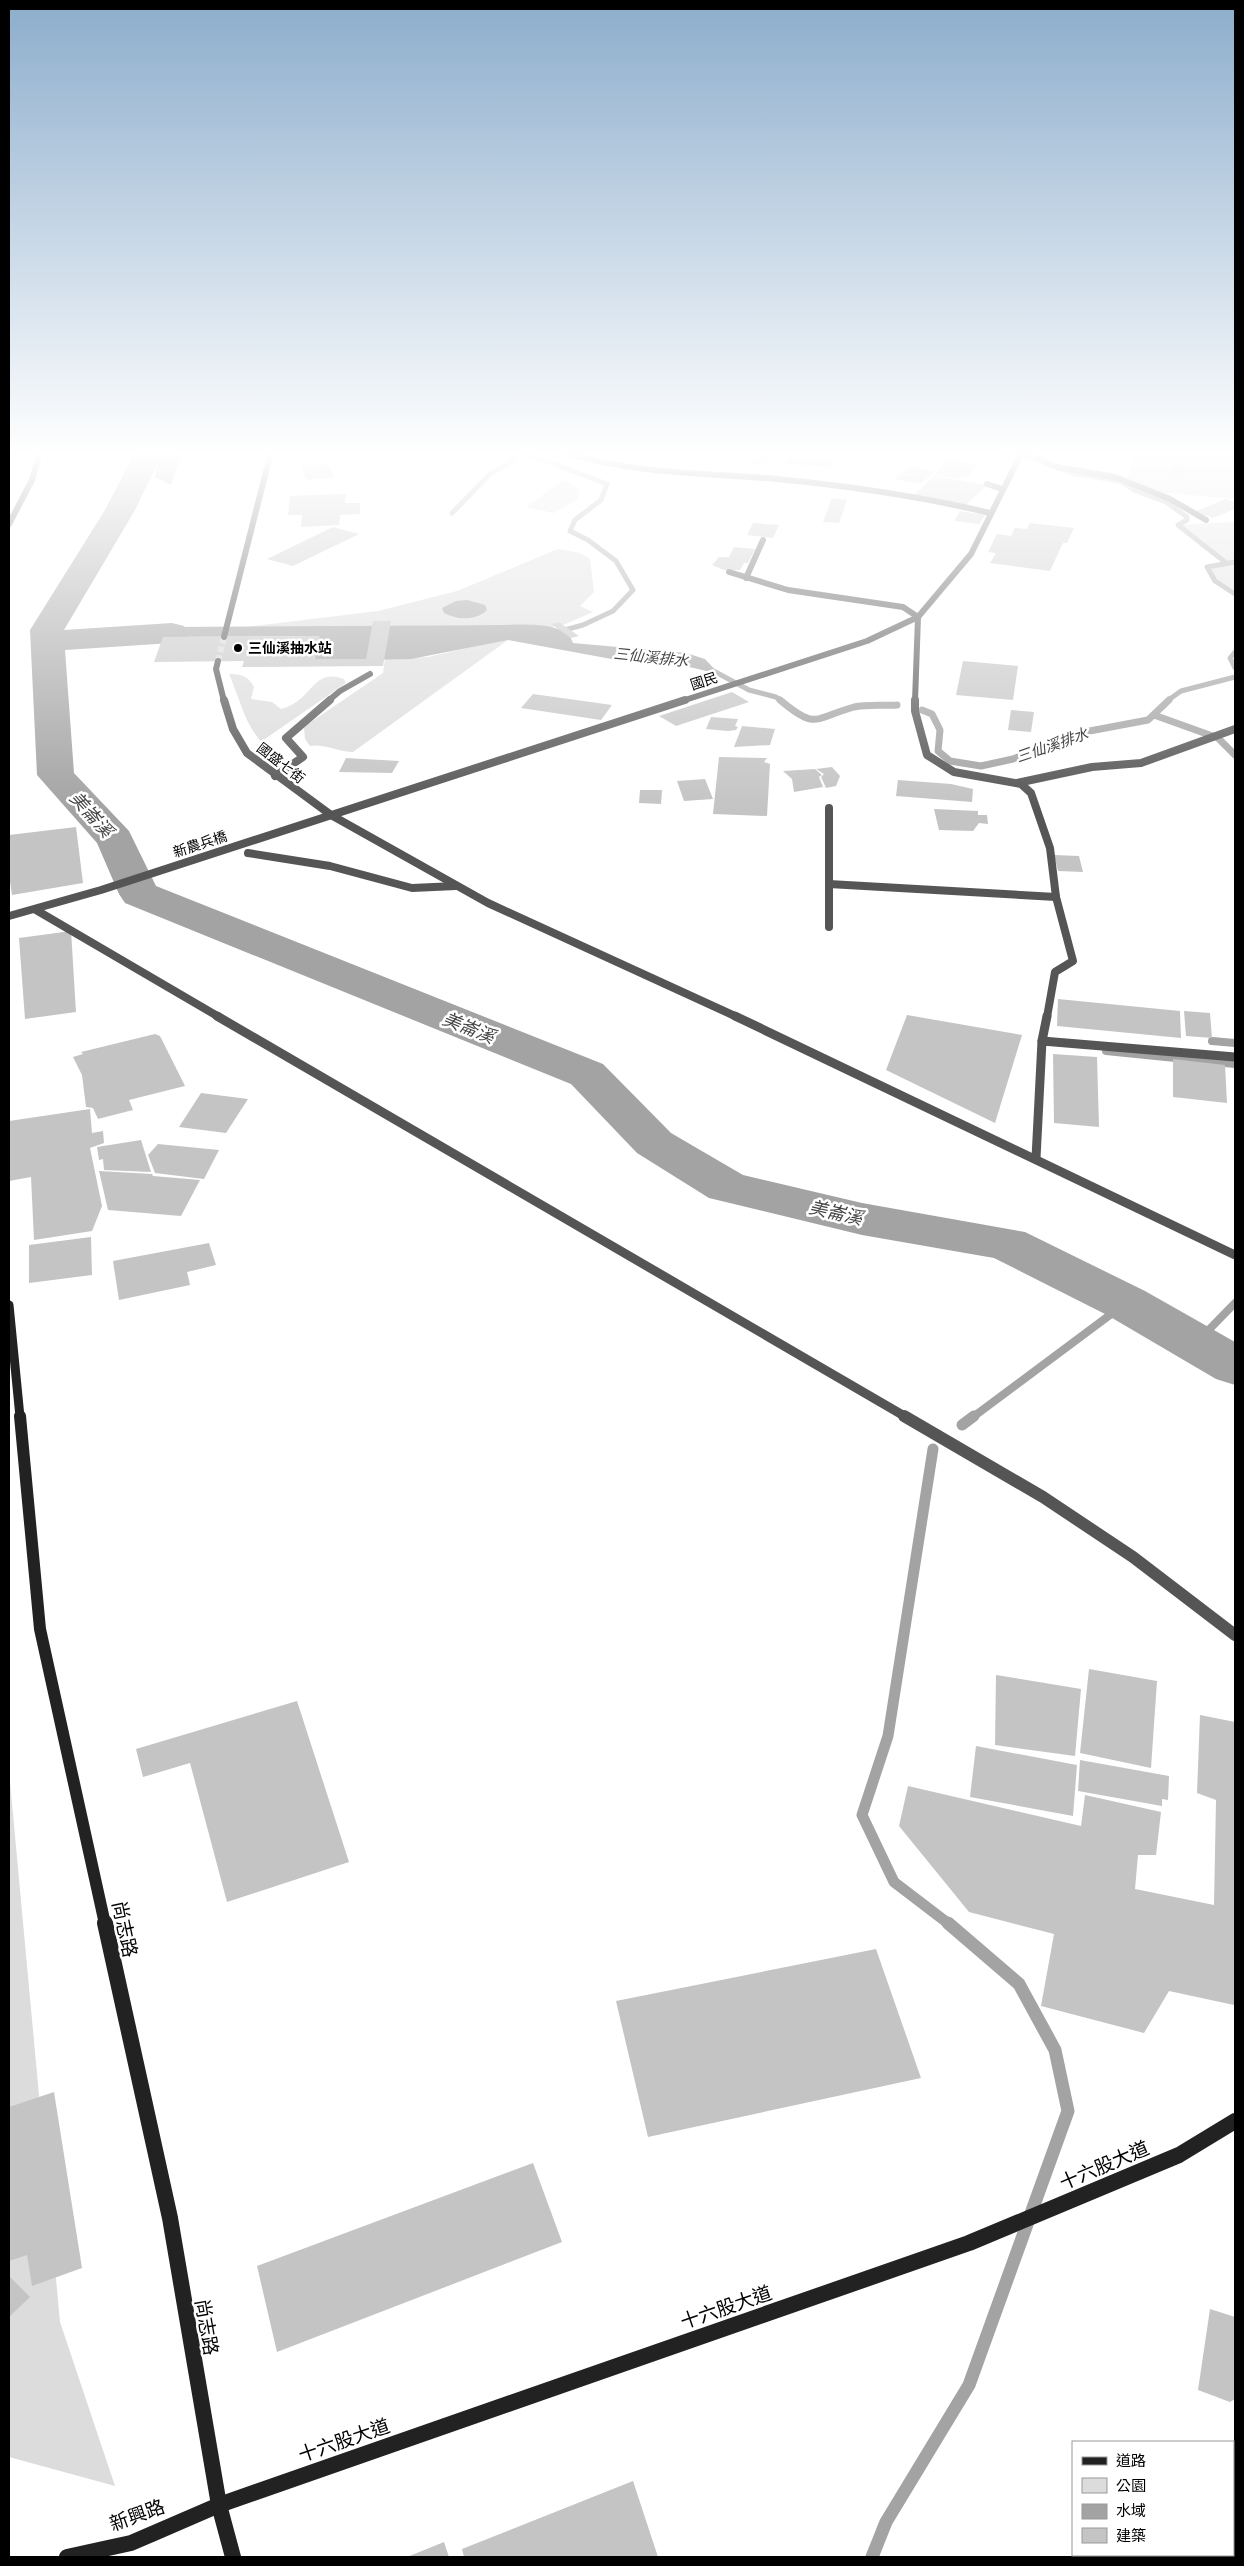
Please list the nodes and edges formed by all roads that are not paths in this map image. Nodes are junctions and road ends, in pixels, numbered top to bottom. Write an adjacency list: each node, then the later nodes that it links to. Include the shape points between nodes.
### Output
1 (241, 572): 7 (street)
2 (729, 572): 5 (street)
3 (749, 572): 5 (street)
4 (956, 572): 6 (street, 國民)
5 (746, 578): 6 (street, via 788,590 904,607)
6 (918, 617): 12 (street, via 915,711 927,755 954,772); 14 (street, 國民, via 867,641)
7 (224, 637)
8 (218, 661): 11 (street, 國盛七街, via 216,669 233,729 247,753)
9 (370, 674): 11 (street, via 340,691 286,738 303,756)
10 (1235, 729): 12 (street, via 1141,763 1092,767)
11 (275, 776): 14 (street, 國盛七街)
12 (1017, 783): 19 (street, via 1036,801 1050,848)
13 (829, 808): 17 (street)
14 (331, 815): 15 (street, 國民); 18 (street, 國盛七街)
15 (306, 822): 20 (street, 新農兵橋)
16 (248, 853): 18 (street, via 330,866 412,888)
17 (829, 884): 19 (street); 22 (street)
18 (457, 886): 25 (street, 國盛七街)
19 (1056, 896): 23 (street, via 1074,961 1055,972)
20 (36, 910): 21 (street, 新農兵橋); 28 (street, via 1043,1497 1133,1557)
21 (9, 916)
22 (829, 927)
23 (1042, 1041): 24 (street); 25 (street)
24 (1235, 1057)
25 (1036, 1158): 26 (street, 國盛七街)
26 (1235, 1255)
27 (9, 1305): 30 (street, 尚志路, via 40,1629 170,2218)
28 (1235, 1635)
29 (1235, 2120): 30 (street, 十六股大道, via 1179,2155 969,2243)
30 (219, 2505): 31 (street, 新興路, via 131,2543); 32 (street, 尚志路)
31 (67, 2557)
32 (233, 2557)

